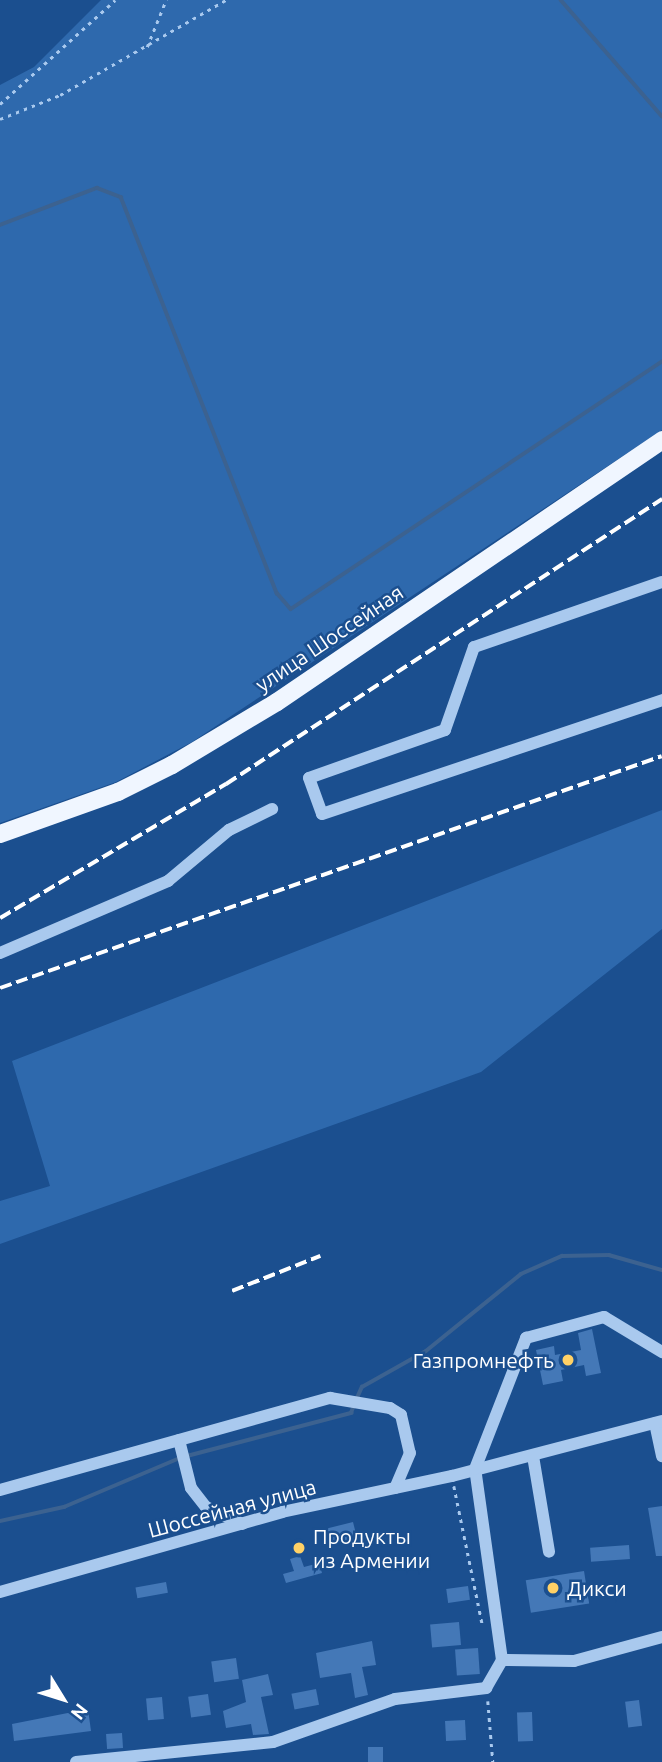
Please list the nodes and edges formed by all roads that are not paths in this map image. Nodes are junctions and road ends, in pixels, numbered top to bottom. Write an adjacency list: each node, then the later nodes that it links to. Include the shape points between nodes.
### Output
1 (662, 440): 5 (main road, улица Шоссейная, via 277,702 172,765 118,792)
2 (662, 582): 3 (street, via 474,647 445,730 309,778 322,814)
3 (662, 700)
4 (272, 809): 6 (street, via 229,830 167,881)
5 (0, 834)
6 (0, 953)
7 (662, 1352): 12 (street, via 604,1317 526,1338)
8 (659, 1422): 10 (street, Шоссейная улица); 11 (street)
9 (179, 1440): 13 (street, via 330,1398 369,1403 401,1415 410,1437); 14 (street); 15 (street, via 191,1488 206,1507)
10 (533, 1456): 12 (street, Шоссейная улица); 16 (street)
11 (662, 1456)
12 (475, 1469): 13 (street, Шоссейная улица); 19 (street)
13 (395, 1488): 15 (street, Шоссейная улица)
14 (0, 1490)
15 (242, 1524): 17 (street, Шоссейная улица)
16 (549, 1552)
17 (0, 1592)
18 (662, 1637): 19 (street, via 574,1661)
19 (502, 1660): 20 (street, via 486,1688 395,1699 273,1742)
20 (76, 1762)

